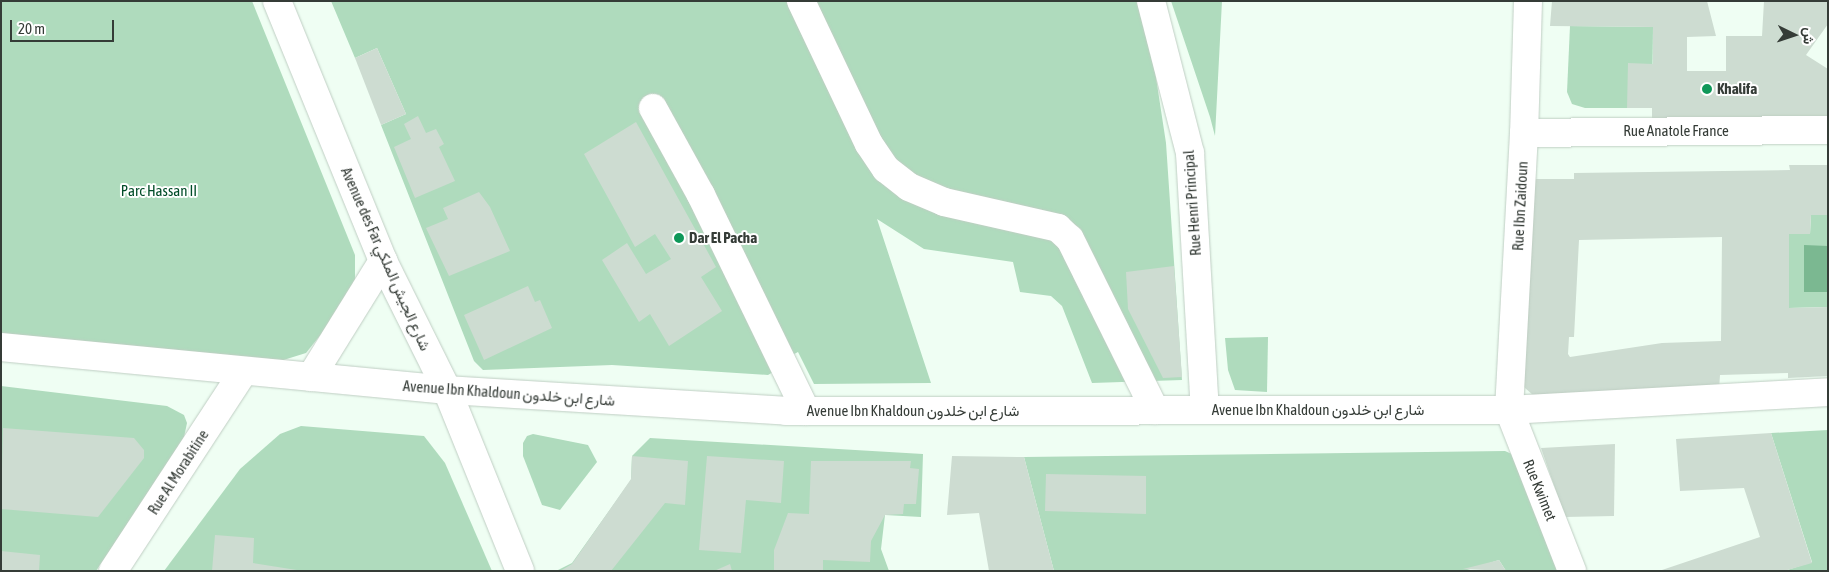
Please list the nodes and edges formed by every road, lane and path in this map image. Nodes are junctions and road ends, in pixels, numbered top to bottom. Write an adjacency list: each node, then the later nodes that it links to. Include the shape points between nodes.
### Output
1 (277, 1): 8 (street, Avenue des Far شارع الجيش الملكي)
2 (801, 1): 14 (street, via 869,144 886,169 909,187 944,202 1058,228 1070,238)
3 (1151, 1): 15 (street, Rue Henri Principal, via 1190,153)
4 (1528, 1): 7 (street, Rue Ibn Zaidoun)
5 (653, 108): 17 (street, via 701,195)
6 (1828, 130): 7 (street, Rue Anatole France)
7 (1524, 132): 16 (street, Rue Ibn Zaidoun)
8 (383, 261): 11 (street); 12 (street, Avenue des Far شارع الجيش الملكي)
9 (1, 347): 10 (street, Avenue Ibn Khaldoun شارع ابن خلدون)
10 (243, 372): 11 (street, Avenue Ibn Khaldoun شارع ابن خلدون); 18 (street, Rue Al Morabitine)
11 (311, 377): 12 (street, Avenue Ibn Khaldoun شارع ابن خلدون)
12 (447, 390): 17 (street, Avenue Ibn Khaldoun شارع ابن خلدون); 19 (street, Avenue des Far شارع الجيش الملكي)
13 (1828, 392): 16 (street, Avenue Ibn Khaldoun شارع ابن خلدون)
14 (1156, 410): 15 (street, Avenue Ibn Khaldoun شارع ابن خلدون); 17 (street, Avenue Ibn Khaldoun شارع ابن خلدون)
15 (1205, 410): 16 (street, Avenue Ibn Khaldoun شارع ابن خلدون)
16 (1509, 410): 20 (street, Rue Kwimet)
17 (806, 411)
18 (113, 571)
19 (520, 571)
20 (1572, 571)

